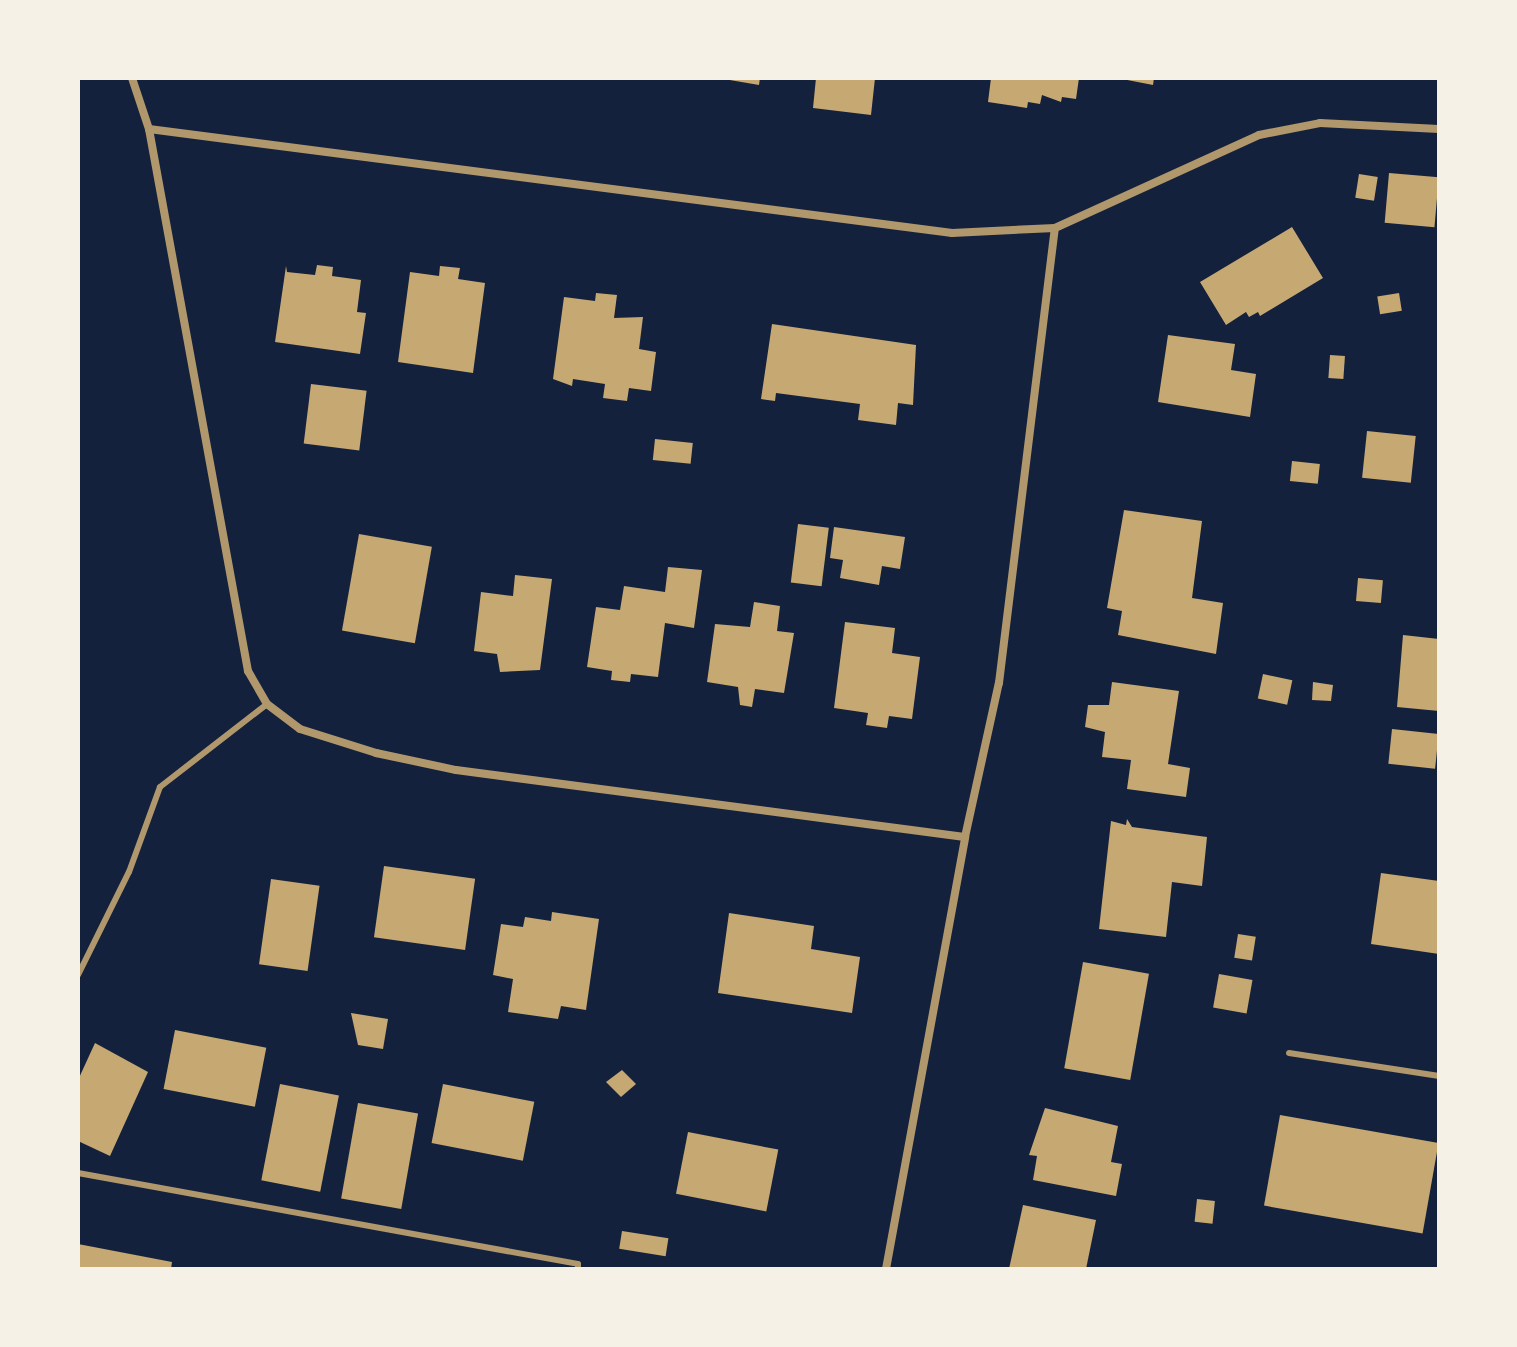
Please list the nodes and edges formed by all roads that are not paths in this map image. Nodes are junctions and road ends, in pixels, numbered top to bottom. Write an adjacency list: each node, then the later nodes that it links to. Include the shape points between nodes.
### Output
1 (132, 78): 2 (street)
2 (149, 129): 4 (street, via 952,233); 5 (street, via 248,671)
3 (1439, 129): 4 (street, via 1320,123 1259,135)
4 (1055, 228): 6 (street, via 999,683)
5 (267, 704): 6 (street, via 300,729 456,770); 7 (lane, via 160,787 129,872)
6 (965, 837): 12 (street)
7 (78, 975)
8 (1289, 1053): 9 (lane)
9 (1439, 1076)
10 (78, 1173): 11 (lane, via 578,1264)
11 (578, 1269)
12 (886, 1269)

